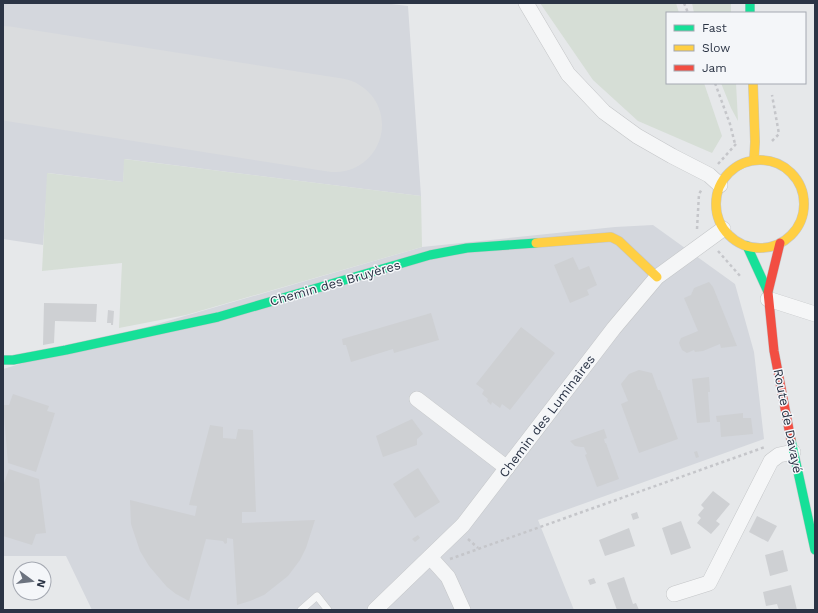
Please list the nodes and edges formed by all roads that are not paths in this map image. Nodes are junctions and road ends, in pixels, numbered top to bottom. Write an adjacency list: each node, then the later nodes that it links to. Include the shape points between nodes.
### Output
1 (526, 3): 4 (street, via 568,74 604,112 637,136 709,175)
2 (753, 84): 3 (street)
3 (754, 160): 4 (street, via 740,164 728,173); 6 (street, via 768,160 781,165 792,173 800,184 804,197 804,211 791,235)
4 (720, 185): 5 (street, via 716,199 717,213)
5 (723, 229): 7 (street, via 737,242); 8 (street, Chemin des Luminaires)
6 (780, 243): 7 (street, via 770,247); 9 (street, Route de Davayé)
7 (747, 246): 9 (street, Route de Davayé)
8 (657, 277): 11 (street, Chemin des Bruyères, via 619,241 611,237 467,248 430,255 218,317 66,350); 14 (street, Chemin des Luminaires, via 614,328)
9 (768, 296): 10 (street); 13 (street, Route de Davayé, via 774,351)
10 (815, 314)
11 (3, 360)
12 (416, 399): 14 (street)
13 (793, 452): 15 (street, Route de Davayé); 17 (street, via 779,455 770,461 710,583)
14 (507, 468): 16 (street, Chemin des Luminaires, via 463,526)
15 (815, 550)
16 (430, 557): 20 (street, Chemin des Luminaires); 21 (street, via 448,577)
17 (674, 594)
18 (301, 610): 19 (lane, via 317,596)
19 (328, 610)
20 (375, 610)
21 (464, 610)

